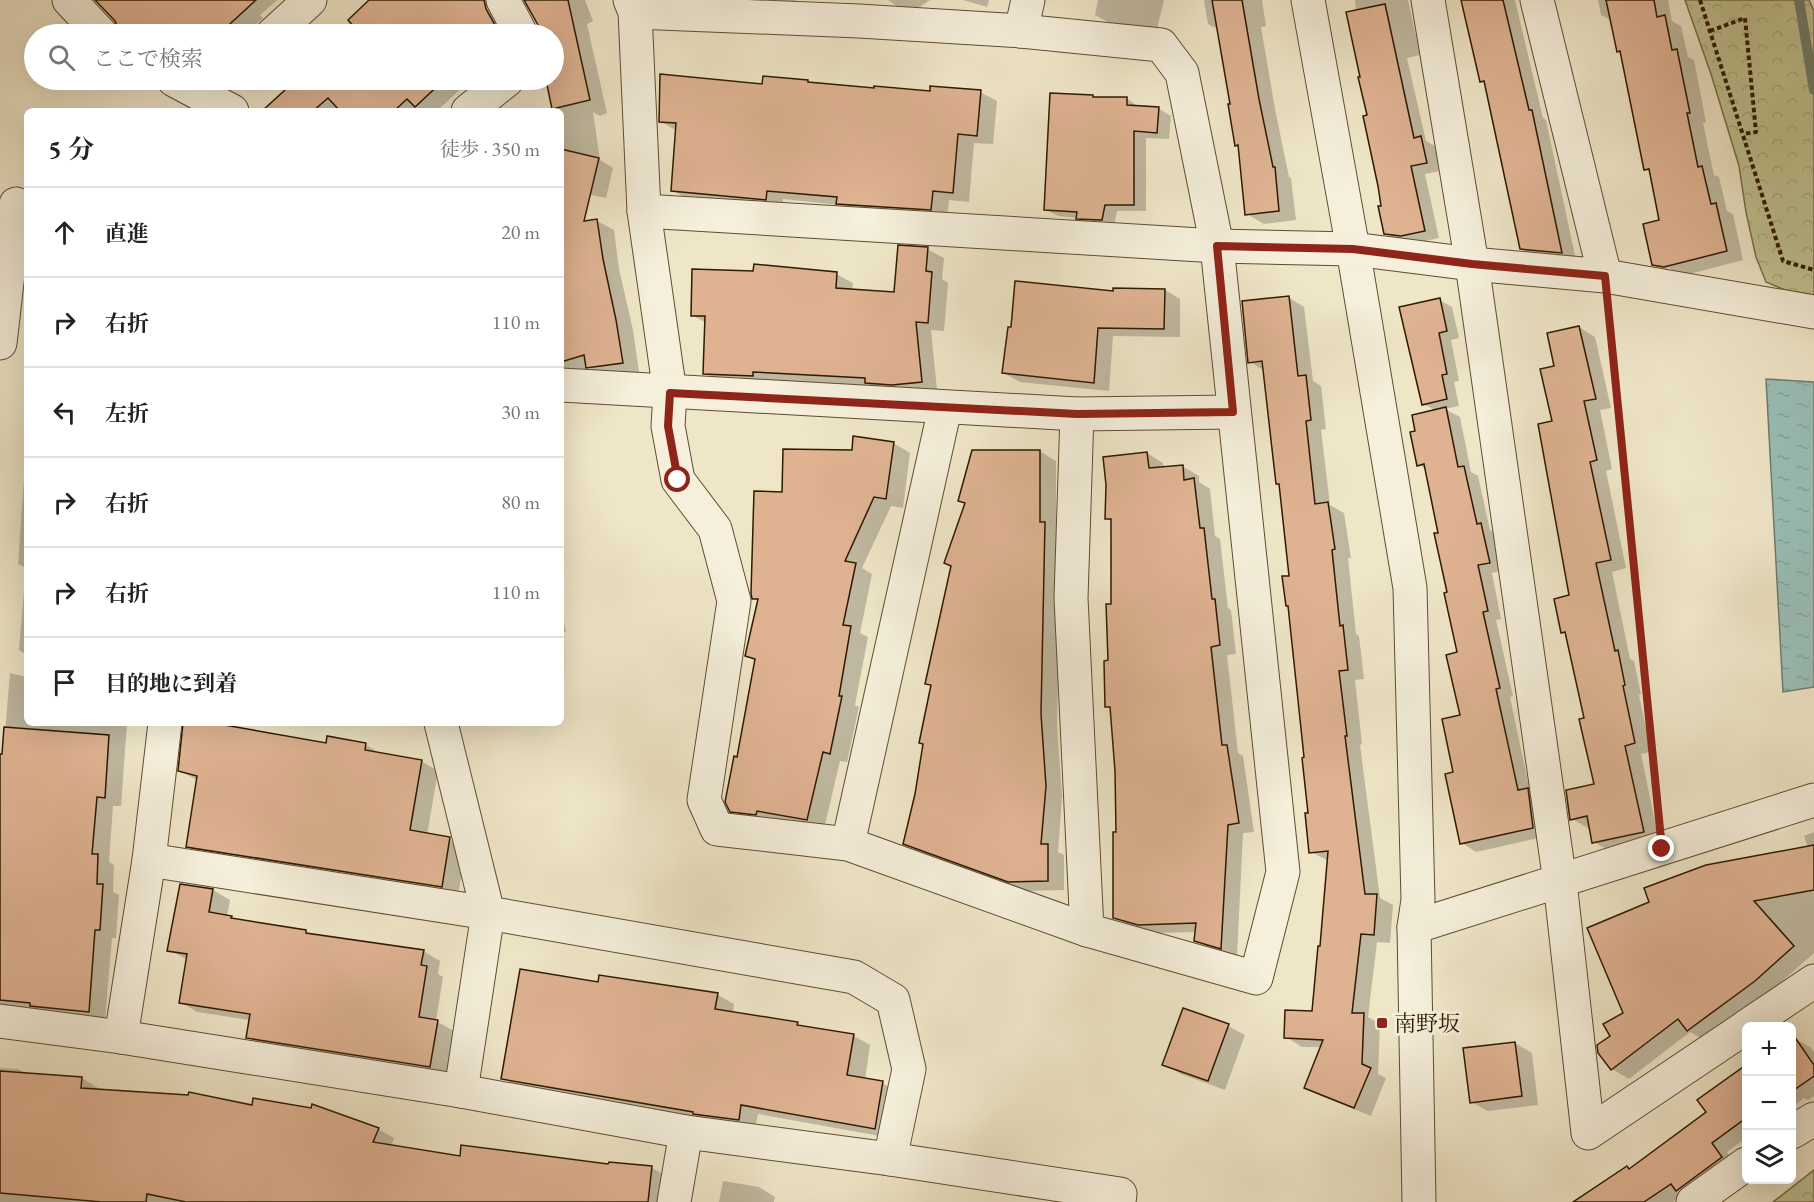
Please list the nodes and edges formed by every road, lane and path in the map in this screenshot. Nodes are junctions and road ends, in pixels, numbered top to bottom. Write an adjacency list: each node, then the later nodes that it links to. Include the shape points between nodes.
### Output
1 (69, 0): 11 (street)
2 (310, 0): 12 (street)
3 (503, 0): 13 (street)
4 (1308, 0): 23 (street)
5 (1428, 0): 24 (street)
6 (1537, 0): 26 (street)
7 (1700, 0): 14 (path)
8 (632, 6): 9 (street); 21 (street)
9 (854, 10): 10 (street)
10 (1024, 15): 22 (street, via 1161,45 1182,73)
11 (92, 24)
12 (284, 24)
13 (516, 24)
14 (1710, 31): 19 (path); 19 (path, via 1745,18 1756,132)
15 (205, 90): 17 (street)
16 (494, 90): 18 (street)
17 (221, 95)
18 (472, 108)
19 (1743, 134): 25 (path, via 1783,261)
20 (14, 206): 28 (street)
21 (644, 211): 22 (street); 30 (street)
22 (1217, 246): 23 (street); 32 (street)
23 (1353, 249): 24 (street); 42 (street, via 1410,588 1418,900)
24 (1472, 264): 26 (street); 40 (street)
25 (1814, 270)
26 (1605, 276): 27 (street); 38 (path)
27 (1814, 312)
28 (0, 343)
29 (564, 385): 30 (street)
30 (670, 393): 31 (street); 37 (street, via 668,426 678,480 715,529 734,600 704,800 717,829)
31 (945, 408): 33 (street); 37 (street)
32 (1233, 412): 33 (street); 43 (street, via 1283,872 1256,978)
33 (1077, 414): 43 (street, via 1071,598)
34 (165, 726): 39 (street)
35 (442, 726): 41 (street)
36 (1814, 800): 38 (street)
37 (848, 844): 43 (street)
38 (1662, 849): 40 (street)
39 (149, 860): 41 (street); 48 (street)
40 (1560, 882): 42 (street); 47 (street, via 1588,1133)
41 (488, 913): 49 (street); 53 (street, via 854,977 893,1000 909,1069)
42 (1414, 927): 57 (street)
43 (1087, 930)
44 (1814, 981): 46 (street)
45 (0, 1020): 48 (street)
46 (1754, 1022)
47 (1742, 1030)
48 (121, 1037): 49 (street)
49 (460, 1091): 52 (street)
50 (1814, 1119): 51 (street)
51 (1795, 1130)
52 (686, 1131): 53 (street); 55 (street)
53 (890, 1159): 56 (street, via 1120,1194)
54 (1742, 1167): 58 (street)
55 (674, 1202)
56 (1119, 1202)
57 (1419, 1202)
58 (1693, 1202)

